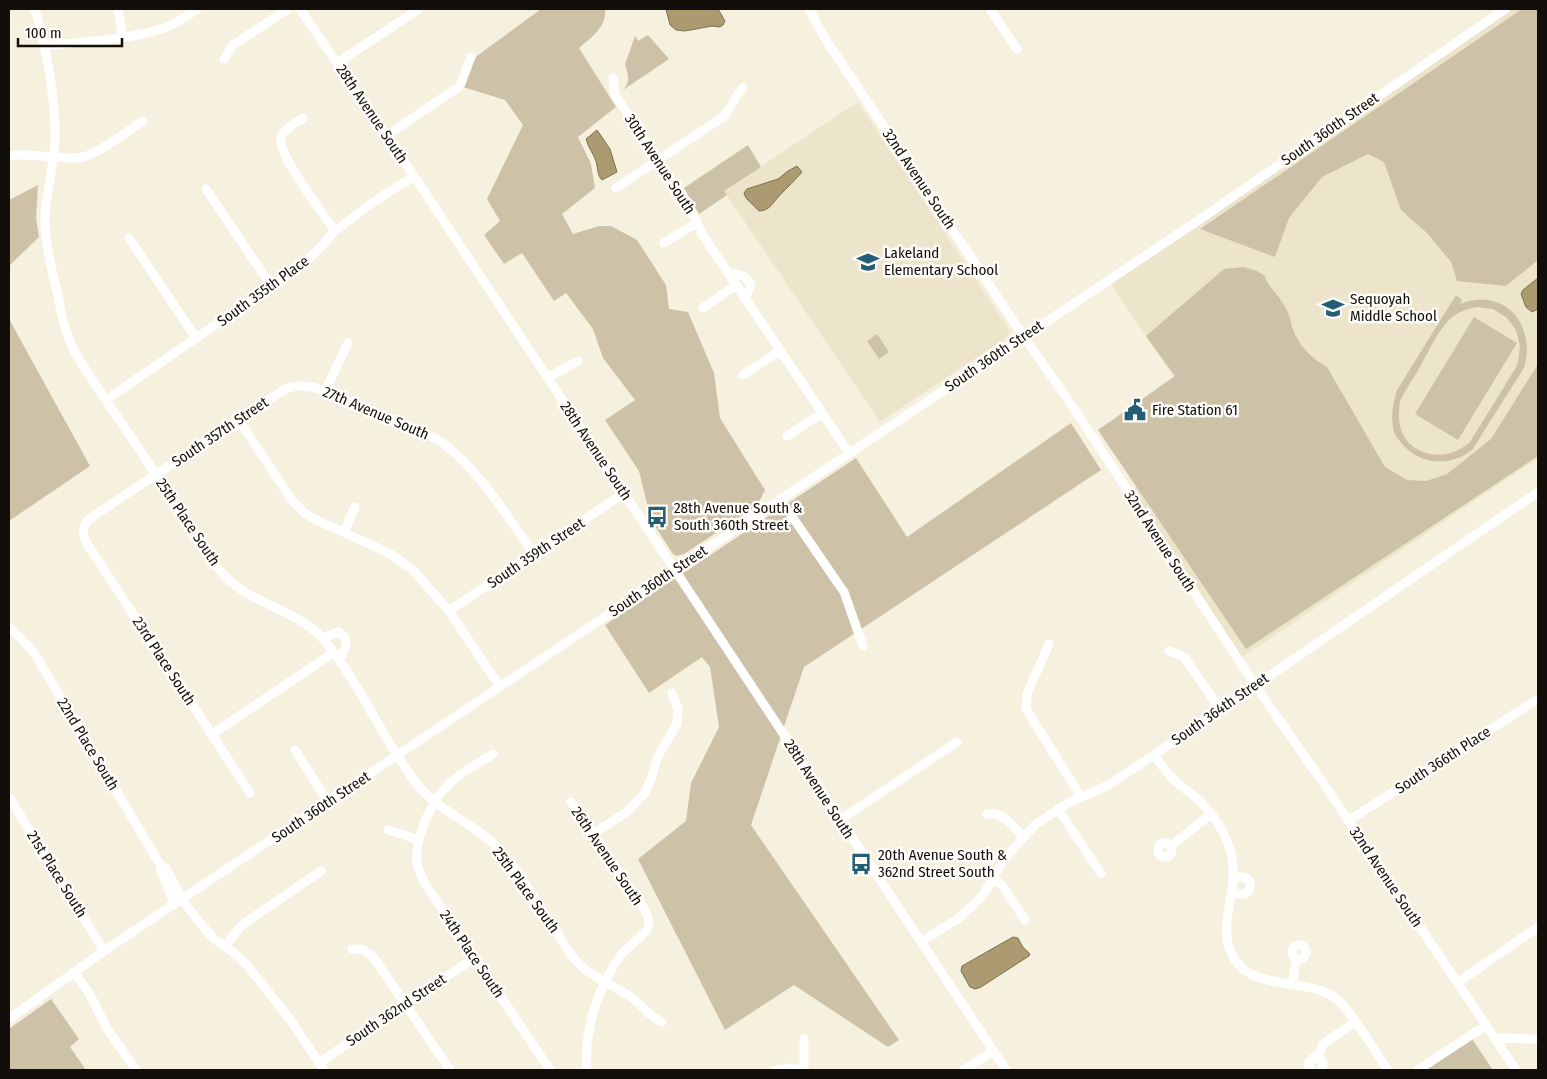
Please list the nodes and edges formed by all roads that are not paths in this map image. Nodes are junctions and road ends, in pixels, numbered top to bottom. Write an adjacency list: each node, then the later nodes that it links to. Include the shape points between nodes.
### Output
1 (34, 9): 11 (street, 25th Place South)
2 (118, 9): 10 (street)
3 (197, 9): 10 (street, via 165,28)
4 (288, 9): 14 (street, via 233,46)
5 (300, 9): 15 (street, 28th Avenue South)
6 (419, 9): 15 (street)
7 (810, 9): 36 (street, 32nd Avenue South, via 824,37)
8 (990, 9): 12 (street)
9 (1505, 9): 36 (street, South 360th Street)
10 (123, 37): 11 (street)
11 (44, 46): 22 (street, 25th Place South, via 54,121)
12 (1017, 49)
13 (471, 57): 20 (street, via 457,89)
14 (224, 59)
15 (337, 63): 20 (street, 28th Avenue South)
16 (613, 78): 23 (street, 30th Avenue South, via 615,95)
17 (743, 88): 23 (street, via 729,111)
18 (304, 118): 28 (street, via 283,133 281,148)
19 (143, 121): 22 (street, via 88,155)
20 (386, 136): 24 (street, 28th Avenue South)
21 (9, 156): 22 (street)
22 (54, 156): 45 (street, 25th Place South, via 45,227 64,326 70,344)
23 (658, 160): 25 (street); 27 (street, 30th Avenue South, via 689,206)
24 (414, 176): 28 (street, South 355th Place); 42 (street, 28th Avenue South)
25 (616, 188)
26 (206, 189): 32 (street)
27 (696, 223): 30 (street); 31 (street, 30th Avenue South)
28 (335, 230): 32 (street, South 355th Place, via 309,259)
29 (129, 238): 37 (street)
30 (664, 243)
31 (728, 273): 33 (street, 30th Avenue South); 34 (street, via 749,280 751,285)
32 (272, 286): 37 (street, South 355th Place)
33 (736, 286): 34 (street, 30th Avenue South); 35 (street)
34 (745, 298): 39 (street, 30th Avenue South)
35 (703, 308)
36 (1024, 337): 49 (street, South 360th Street); 67 (street, 32nd Avenue South)
37 (196, 338): 45 (street, South 355th Place)
38 (348, 343): 44 (street)
39 (780, 351): 41 (street); 46 (street, 30th Avenue South)
40 (578, 361): 42 (street)
41 (743, 375)
42 (547, 378): 52 (street, 28th Avenue South)
43 (285, 389): 44 (street, 27th Avenue South, via 299,385); 47 (street, South 357th Street)
44 (326, 391): 57 (street, 27th Avenue South, via 441,442 470,468)
45 (106, 400): 50 (street, 25th Place South)
46 (822, 413): 48 (street); 49 (street, 30th Avenue South)
47 (239, 420): 50 (street, South 357th Street); 56 (street, via 297,506 314,519)
48 (787, 436)
49 (849, 453): 53 (street, South 360th Street)
50 (156, 475): 55 (street, South 357th Street, via 92,516); 61 (street, 25th Place South, via 199,542 228,578 250,595 288,613)
51 (1538, 492): 67 (street, South 364th Street)
52 (624, 493): 57 (street, South 359th Street); 58 (street, 28th Avenue South)
53 (780, 499): 58 (street, South 360th Street); 63 (street, via 844,592)
54 (355, 507): 56 (street)
55 (84, 528): 72 (street, 23rd Place South, via 84,538 90,549)
56 (344, 532): 59 (street, via 402,560)
57 (534, 554): 59 (street, South 359th Street)
58 (674, 570): 68 (street, South 360th Street); 87 (street, 28th Avenue South)
59 (448, 611): 68 (street)
60 (9, 627): 99 (street, 22nd Place South, via 33,652 161,866 166,868)
61 (323, 638): 65 (street, 25th Place South); 66 (street, via 339,632 345,637 346,646)
62 (1049, 644): 80 (street, via 1028,694 1026,709)
63 (863, 646)
64 (1168, 651): 71 (street, via 1184,657)
65 (333, 653): 66 (street, 25th Place South); 72 (street)
66 (340, 660): 76 (street, 25th Place South)
67 (1255, 685): 71 (street, South 364th Street); 88 (street, 32nd Avenue South)
68 (500, 687): 76 (street, South 360th Street)
69 (672, 693): 90 (street, via 678,709 677,724 658,756 644,794 634,806)
70 (1538, 699): 88 (street, South 366th Place)
71 (1220, 709): 77 (street, South 364th Street)
72 (211, 734): 78 (street, 23rd Place South)
73 (957, 742): 87 (street)
74 (295, 750): 81 (street)
75 (492, 754): 83 (street, 24th Place South, via 451,782)
76 (398, 755): 81 (street, South 360th Street); 83 (street, 25th Place South)
77 (1154, 755): 80 (street, South 364th Street, via 1107,786); 86 (street)
78 (250, 793)
79 (9, 797): 105 (street, 21st Place South)
80 (1081, 797): 84 (street, South 364th Street)
81 (328, 802): 99 (street, South 360th Street)
82 (571, 802): 90 (street, 26th Avenue South)
83 (435, 803): 92 (street, 24th Place South); 109 (street, 25th Place South, via 481,833 497,848 570,953)
84 (1058, 809): 91 (street, South 364th Street); 95 (street)
85 (987, 814): 91 (street, via 1000,815)
86 (1211, 814): 93 (street); 96 (street, via 1228,843)
87 (840, 820): 102 (street, 28th Avenue South)
88 (1348, 821): 110 (street, 32nd Avenue South)
89 (388, 830): 92 (street)
90 (593, 834): 109 (street, 26th Avenue South, via 647,914 648,927 622,954)
91 (1023, 837): 97 (street, South 364th Street, via 1004,858)
92 (419, 841): 106 (street, 24th Place South, via 417,862 421,877)
93 (1171, 846)
94 (321, 871): 103 (street, via 242,925)
95 (1101, 874)
96 (1233, 876): 98 (street); 98 (street, via 1247,878 1250,887 1244,894)
97 (992, 879): 100 (street, via 1002,885); 102 (street, South 364th Street, via 983,895 967,911)
98 (1231, 893): 111 (street, via 1226,930 1230,950 1238,965 1252,975)
99 (179, 902): 103 (street, 22nd Place South, via 210,936); 105 (street, South 360th Street)
100 (1024, 920)
101 (1538, 927): 110 (street)
102 (921, 942): 120 (street, 28th Avenue South)
103 (225, 946): 122 (street, 22nd Place South, via 243,961 270,993)
104 (352, 949): 112 (street, via 369,952)
105 (104, 951): 108 (street, South 360th Street)
106 (474, 958): 112 (street, South 362nd Street); 125 (street, 24th Place South)
107 (1298, 958): 111 (street)
108 (74, 972): 113 (street, South 360th Street); 123 (street)
109 (606, 982): 114 (street, 25th Place South, via 631,996); 126 (street, via 590,1029)
110 (1457, 983): 116 (street, 32nd Avenue South)
111 (1292, 985): 115 (street, via 1319,990 1333,997)
112 (405, 1004): 122 (street, South 362nd Street); 124 (street)
113 (9, 1019)
114 (662, 1022)
115 (1355, 1022): 121 (street, via 1323,1044); 133 (street)
116 (1485, 1026): 117 (street, 32nd Avenue South); 134 (street)
117 (1494, 1038): 119 (street); 135 (street, 32nd Avenue South)
118 (804, 1039): 128 (street)
119 (1538, 1039)
120 (993, 1051): 129 (street); 130 (street, 28th Avenue South)
121 (1318, 1058): 131 (street, via 1310,1060); 132 (street, via 1323,1064)
122 (321, 1066)
123 (136, 1070)
124 (450, 1070)
125 (550, 1070)
126 (587, 1070)
127 (776, 1070): 128 (street)
128 (803, 1070)
129 (964, 1070)
130 (1006, 1070)
131 (1310, 1070)
132 (1321, 1070)
133 (1388, 1070)
134 (1418, 1070)
135 (1516, 1070)

